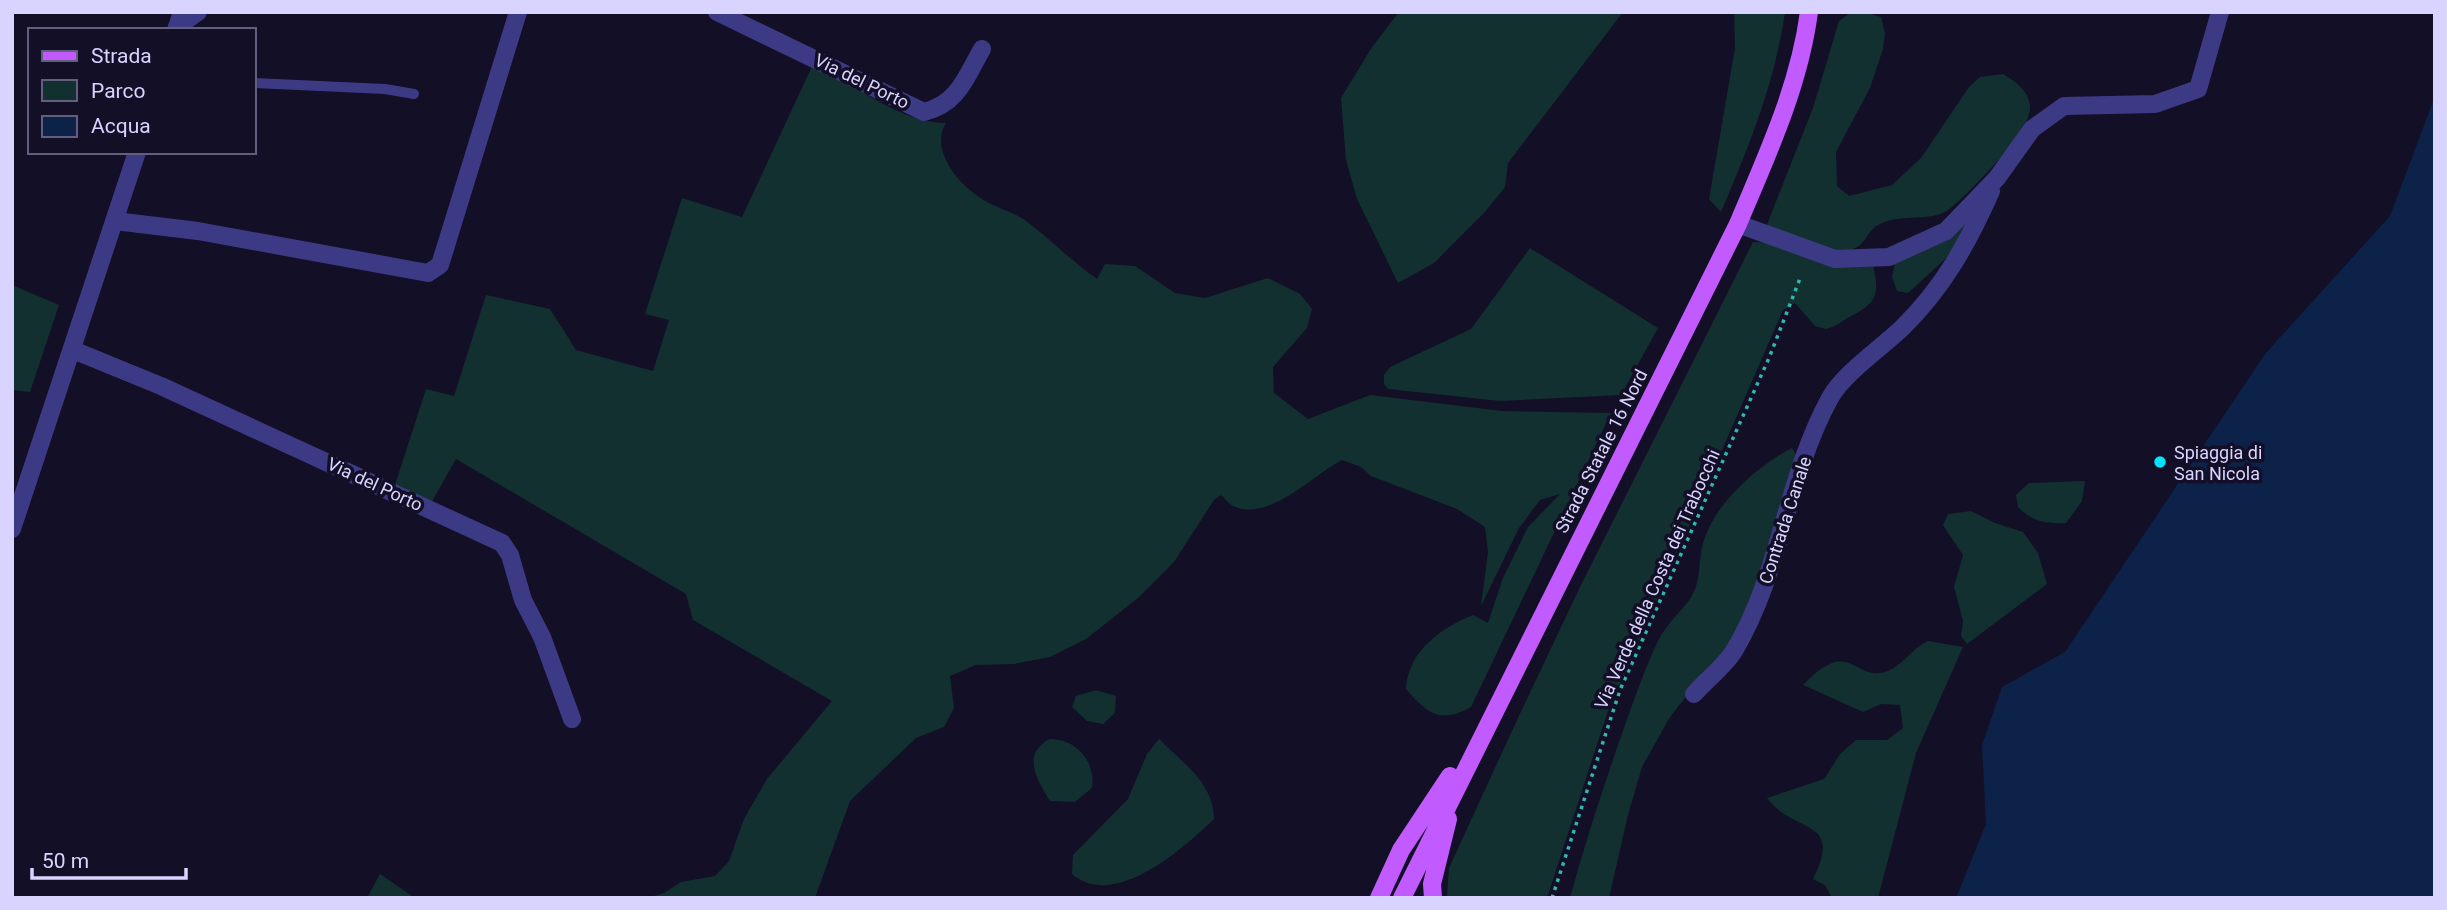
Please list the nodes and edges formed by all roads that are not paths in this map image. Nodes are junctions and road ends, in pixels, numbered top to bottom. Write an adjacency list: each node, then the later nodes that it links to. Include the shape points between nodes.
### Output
1 (198, 12): 6 (street)
2 (518, 12): 12 (street, via 444,254 440,265 428,273 198,231)
3 (717, 12): 7 (street, Via del Porto, via 924,112 942,108 955,97)
4 (1810, 12): 13 (main road, Strada Statale 16 Nord, via 1783,118)
5 (2220, 12): 11 (street, Contrada Canale, via 2198,89 2155,104 2064,106 2032,129)
6 (178, 23)
7 (982, 49)
8 (256, 83): 9 (lane)
9 (414, 93)
10 (136, 154): 12 (street)
11 (1997, 178): 13 (street, Contrada Canale, via 1946,230 1889,257 1835,259); 17 (street, Contrada Canale, via 1956,264 1941,284 1830,396 1794,483 1781,536 1747,625 1732,654)
12 (115, 221): 14 (street)
13 (1738, 224): 18 (main road, Strada Statale 16 Nord)
14 (73, 350): 15 (street); 19 (street, Via del Porto, via 502,543)
15 (18, 495): 16 (street)
16 (12, 529)
17 (1694, 694)
18 (1494, 709): 20 (main road, Strada Statale 16 Nord); 21 (main road, via 1401,850)
19 (572, 719)
20 (1456, 786): 22 (main road, Strada Statale 16 Nord); 23 (main road, via 1432,884)
21 (1379, 898)
22 (1402, 898)
23 (1433, 898)

